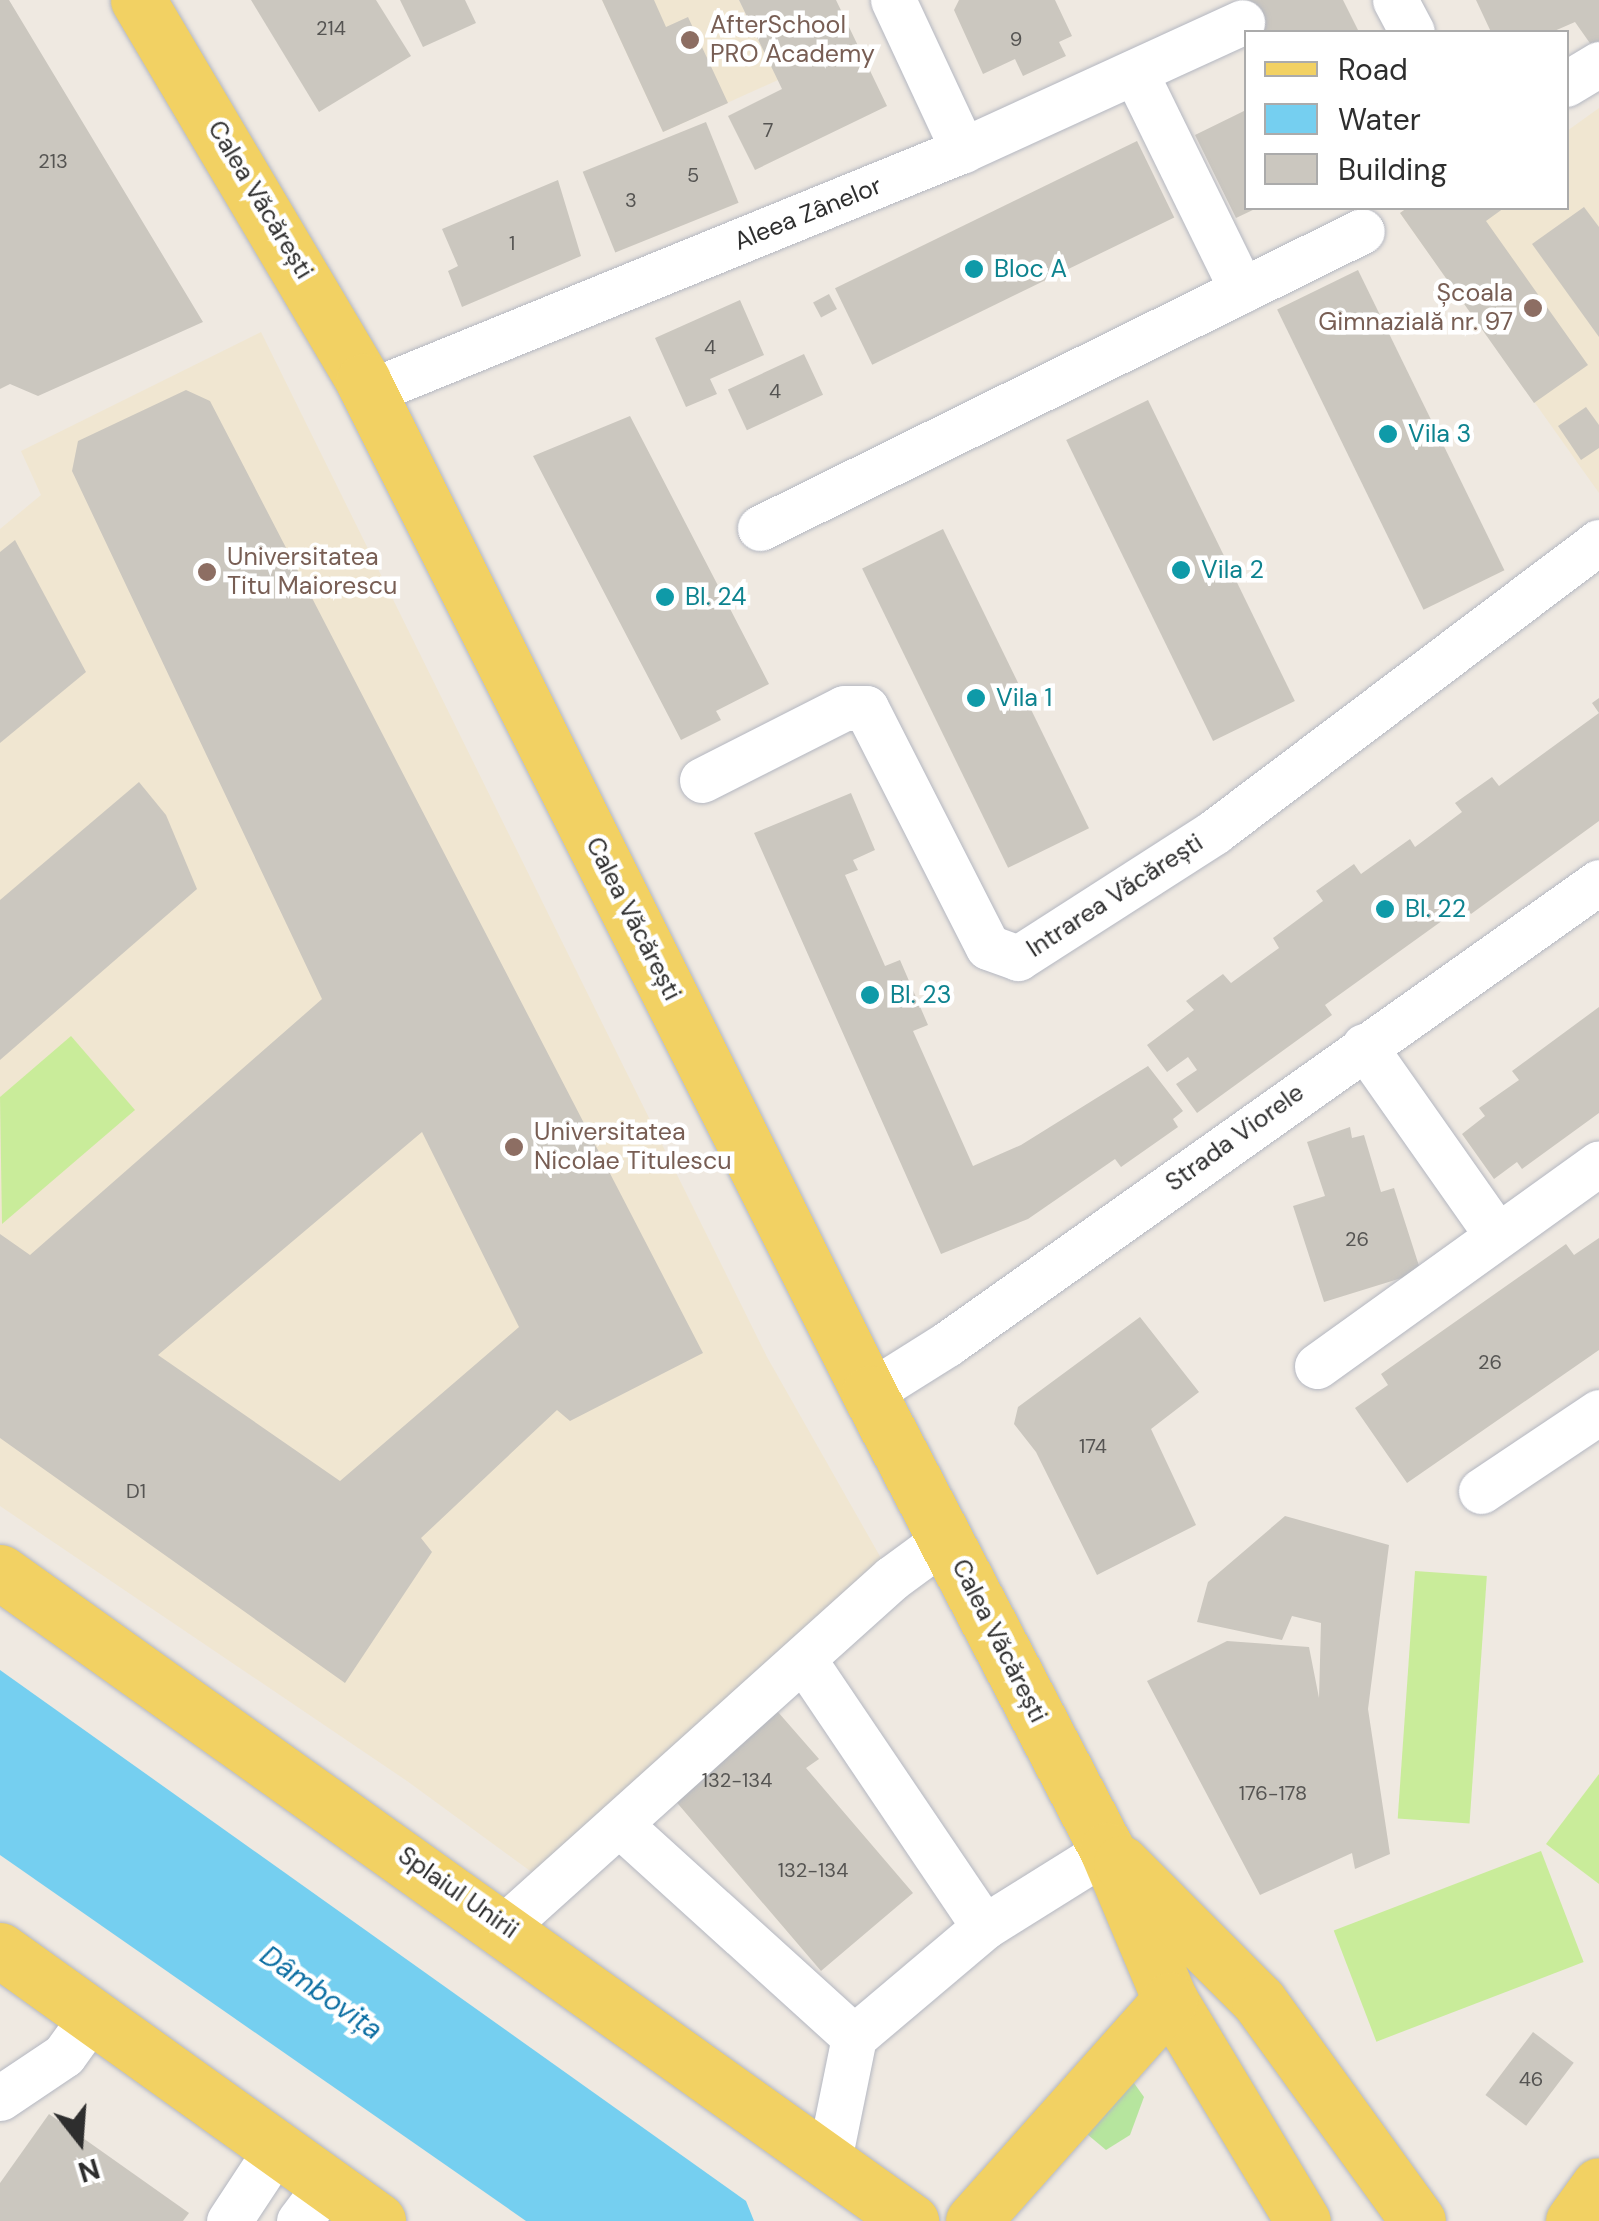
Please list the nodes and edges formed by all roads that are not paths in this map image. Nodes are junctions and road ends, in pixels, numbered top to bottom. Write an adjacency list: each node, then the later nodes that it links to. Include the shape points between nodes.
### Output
1 (138, 0): 12 (main road, Calea Văcărești)
2 (892, 0): 9 (street)
3 (1395, 0): 5 (street)
4 (1242, 22): 7 (street, Aleea Zânelor)
5 (1411, 30)
6 (1599, 64): 8 (street)
7 (1135, 72): 9 (street, Aleea Zânelor); 11 (street)
8 (1569, 82)
9 (963, 150): 12 (street, Aleea Zânelor)
10 (1362, 231): 11 (street)
11 (1242, 290): 13 (street)
12 (369, 392): 21 (main road, Calea Văcărești)
13 (760, 528)
14 (1599, 542): 15 (street, Intrarea Văcărești, via 1214,832 1018,958 988,947 866,708 844,708)
15 (702, 780)
16 (1599, 882): 17 (street, Strada Viorele)
17 (1364, 1046): 19 (street); 21 (street, Strada Viorele)
18 (1599, 1163): 19 (street)
19 (1497, 1235): 20 (street)
20 (1317, 1366)
21 (869, 1393): 24 (main road, Calea Văcărești)
22 (1599, 1412): 23 (street)
23 (1481, 1491)
24 (945, 1538): 26 (street); 28 (main road, Calea Văcărești)
25 (0, 1572): 29 (main road, Splaiul Unirii)
26 (804, 1660): 27 (street); 30 (street)
27 (619, 1824): 29 (street); 34 (street)
28 (1107, 1850): 30 (street); 32 (main road, Calea Văcărești); 45 (main road, Calea Văcărești, via 1260,2001)
29 (505, 1926): 37 (main road, Splaiul Unirii)
30 (984, 1926): 34 (street)
31 (0, 1950): 33 (main road)
32 (1170, 2000): 43 (main road); 44 (main road, Calea Văcărești)
33 (92, 2016): 35 (street, via 64,2055); 36 (main road)
34 (854, 2037): 37 (street)
35 (0, 2098)
36 (277, 2148): 39 (main road); 40 (street)
37 (828, 2160): 42 (main road, Splaiul Unirii)
38 (1599, 2185): 46 (main road)
39 (313, 2203): 41 (main road)
40 (228, 2221)
41 (378, 2221)
42 (911, 2221)
43 (974, 2221)
44 (1303, 2221)
45 (1418, 2221)
46 (1573, 2221)

